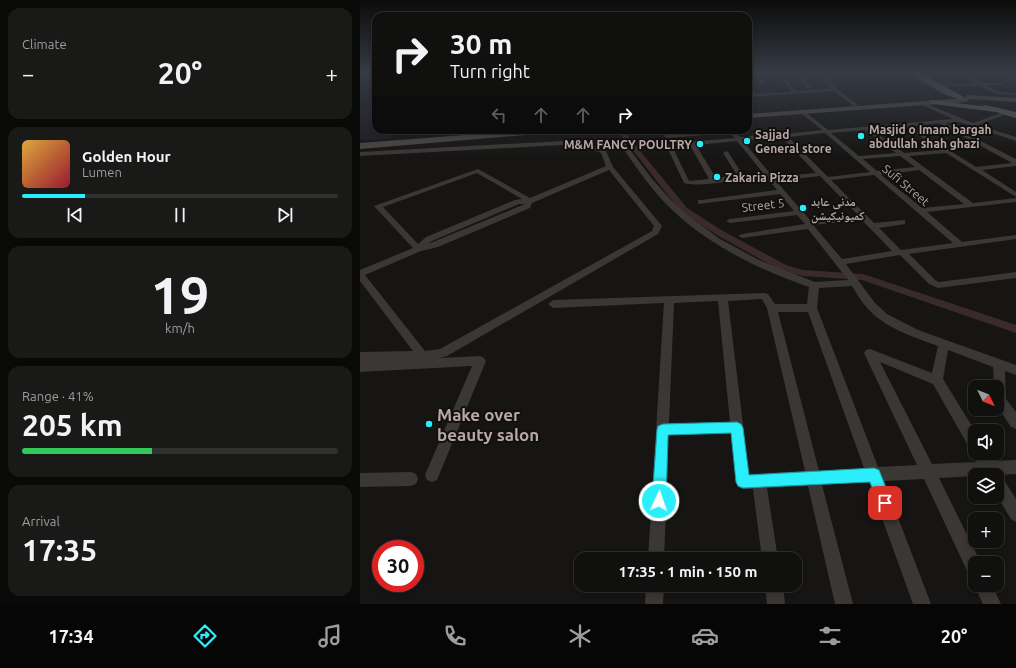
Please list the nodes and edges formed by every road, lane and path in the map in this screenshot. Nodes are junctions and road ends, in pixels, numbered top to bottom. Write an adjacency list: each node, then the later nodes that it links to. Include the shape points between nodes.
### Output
1 (849, 100): 9 (street)
2 (942, 100): 6 (street)
3 (972, 100): 10 (main road)
4 (975, 100): 12 (main road)
5 (1003, 100): 7 (street)
6 (933, 101): 8 (street); 9 (street); 10 (main road)
7 (1016, 101)
8 (922, 103): 11 (street); 17 (street)
9 (856, 105): 14 (street)
10 (996, 110): 13 (main road)
11 (803, 112): 15 (street); 22 (street, Sufi Street)
12 (1016, 112)
13 (1006, 113): 16 (main road); 20 (street)
14 (752, 115)
15 (752, 115)
16 (1016, 115)
17 (959, 120): 18 (street); 20 (street)
18 (940, 122): 19 (street); 44 (street)
19 (905, 124): 21 (street); 39 (street)
20 (972, 125): 30 (street)
21 (866, 128): 22 (street); 35 (street)
22 (824, 131): 27 (street); 43 (street, Sufi Street)
23 (471, 134): 31 (street)
24 (510, 134): 36 (street)
25 (688, 134): 28 (street)
26 (734, 134): 29 (street)
27 (782, 134): 29 (street); 37 (street)
28 (666, 136)
29 (738, 138): 32 (street); 50 (street)
30 (1016, 139)
31 (360, 142)
32 (692, 143): 52 (street); 52 (street, via 670,147 686,182)
33 (915, 143): 35 (street)
34 (622, 144): 75 (street, via 668,202 696,226 732,249 778,272)
35 (889, 145): 42 (street)
36 (360, 146)
37 (795, 148): 38 (street); 51 (street)
38 (766, 151)
39 (948, 151): 42 (street); 47 (street)
40 (726, 153): 49 (street)
41 (360, 154): 45 (street, via 578,141 604,152)
42 (901, 154): 43 (street); 46 (street)
43 (856, 158): 48 (street, Sufi Street)
44 (1016, 163): 47 (street)
45 (610, 167): 56 (street); 82 (street, via 658,226 655,232 442,353)
46 (921, 168): 48 (street); 58 (street)
47 (974, 168): 54 (street)
48 (874, 173): 51 (street); 59 (street, Sufi Street)
49 (741, 177): 50 (street); 52 (street)
50 (769, 177): 51 (street); 53 (street)
51 (824, 177): 61 (street)
52 (714, 181)
53 (782, 192): 57 (street); 60 (street)
54 (1016, 195)
55 (1016, 200): 58 (street)
56 (530, 201): 69 (street, via 527,206 480,222 435,245); 69 (street, via 478,171 378,206)
57 (701, 202)
58 (971, 204): 59 (street)
59 (919, 211): 68 (street, Sufi Street)
60 (799, 213): 62 (street, Street 5); 64 (street)
61 (864, 217): 64 (street); 65 (street)
62 (730, 221)
63 (902, 222): 65 (street)
64 (809, 225): 66 (street); 71 (street)
65 (872, 226): 70 (street)
66 (742, 236)
67 (1016, 237): 68 (street)
68 (960, 244): 70 (street)
69 (418, 249): 72 (street)
70 (900, 252): 71 (street); 73 (street, via 938,285)
71 (842, 264): 74 (street)
72 (360, 274): 82 (street)
73 (1016, 275)
74 (855, 282): 75 (street); 81 (street, via 871,306 883,317 914,333)
75 (814, 285): 80 (street)
76 (723, 298): 77 (street); 79 (street, via 765,296); 89 (street)
77 (669, 300): 78 (street); 90 (street)
78 (553, 304)
79 (772, 308): 80 (street); 98 (street)
80 (812, 308): 97 (street)
81 (944, 344): 84 (street); 87 (street)
82 (422, 354): 83 (street)
83 (360, 357)
84 (999, 363): 86 (street); 88 (street, via 1000,400)
85 (360, 367): 96 (street, via 480,361)
86 (1016, 370)
87 (937, 380): 91 (street); 94 (street, via 870,353)
88 (1016, 423)
89 (737, 428): 90 (street); 101 (street, via 743,482)
90 (663, 430): 104 (street)
91 (968, 432)
92 (1016, 467): 93 (street)
93 (1004, 469)
94 (929, 472): 95 (street); 97 (street); 106 (street)
95 (968, 472)
96 (432, 475)
97 (874, 475): 98 (street); 113 (street)
98 (813, 477): 101 (street); 112 (street)
99 (411, 479): 100 (street)
100 (360, 480)
101 (758, 481): 105 (street)
102 (1004, 494): 103 (street)
103 (1016, 514)
104 (656, 552)
105 (769, 552)
106 (969, 556)
107 (655, 592): 110 (street)
108 (775, 592): 111 (street)
109 (986, 592): 114 (street)
110 (654, 604)
111 (776, 604)
112 (844, 604)
113 (922, 604)
114 (992, 604)

